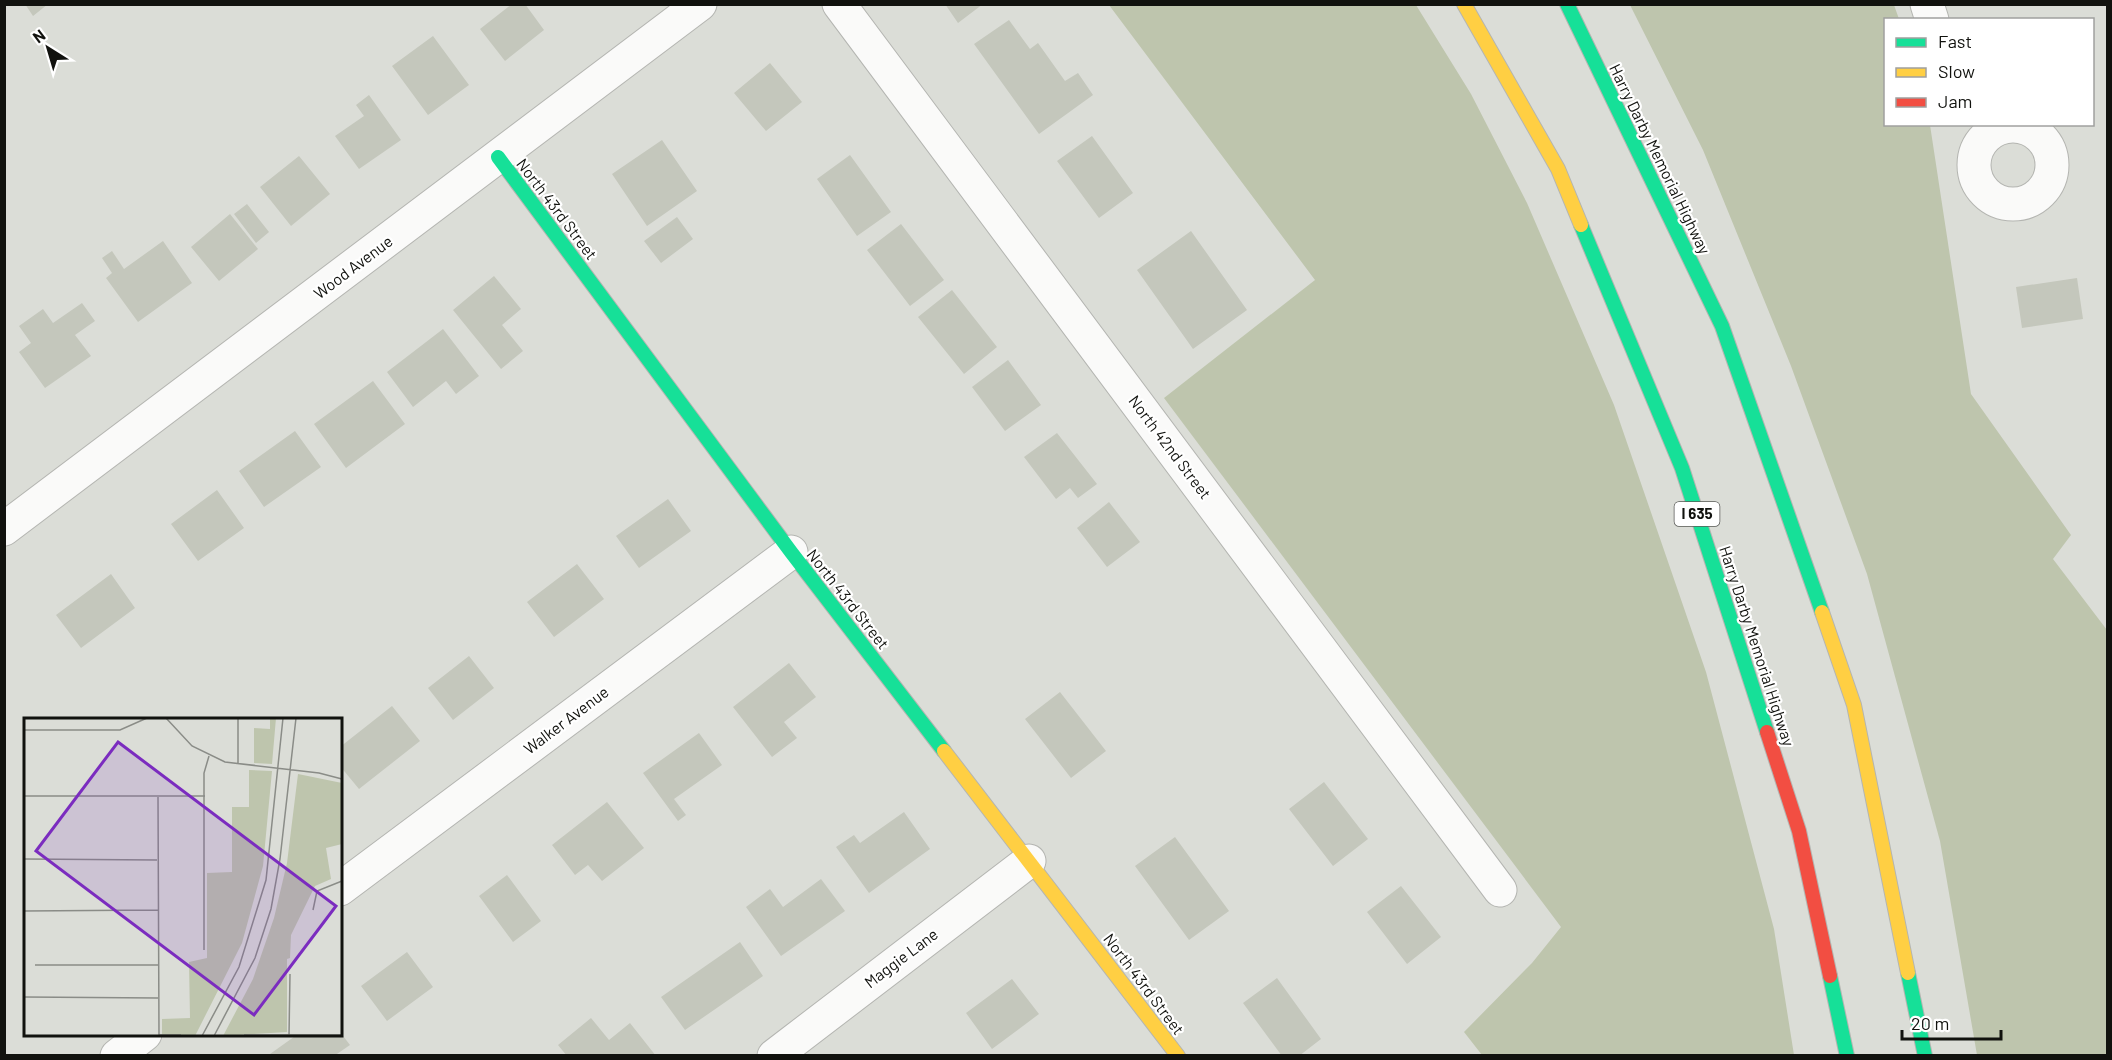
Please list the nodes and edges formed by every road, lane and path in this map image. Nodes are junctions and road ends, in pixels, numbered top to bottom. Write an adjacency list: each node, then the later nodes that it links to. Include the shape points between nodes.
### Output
1 (700, 4): 5 (street, Wood Avenue)
2 (839, 4): 10 (street, North 42nd Street)
3 (1464, 4): 15 (main road, Harry Darby Memorial Highway / I 635, via 1558,169 1682,468 1799,831)
4 (1567, 4): 16 (main road, Harry Darby Memorial Highway, via 1722,326 1850,694)
5 (498, 157): 6 (street, Wood Avenue); 7 (main road, North 43rd Street)
6 (4, 529)
7 (790, 552): 8 (main road, North 43rd Street); 9 (street, Walker Avenue)
8 (1029, 861): 13 (street, Maggie Lane); 14 (main road, North 43rd Street)
9 (342, 888)
10 (1500, 890)
11 (144, 1036): 12 (street)
12 (117, 1056)
13 (774, 1056)
14 (1178, 1056)
15 (1846, 1056)
16 (1925, 1056)

